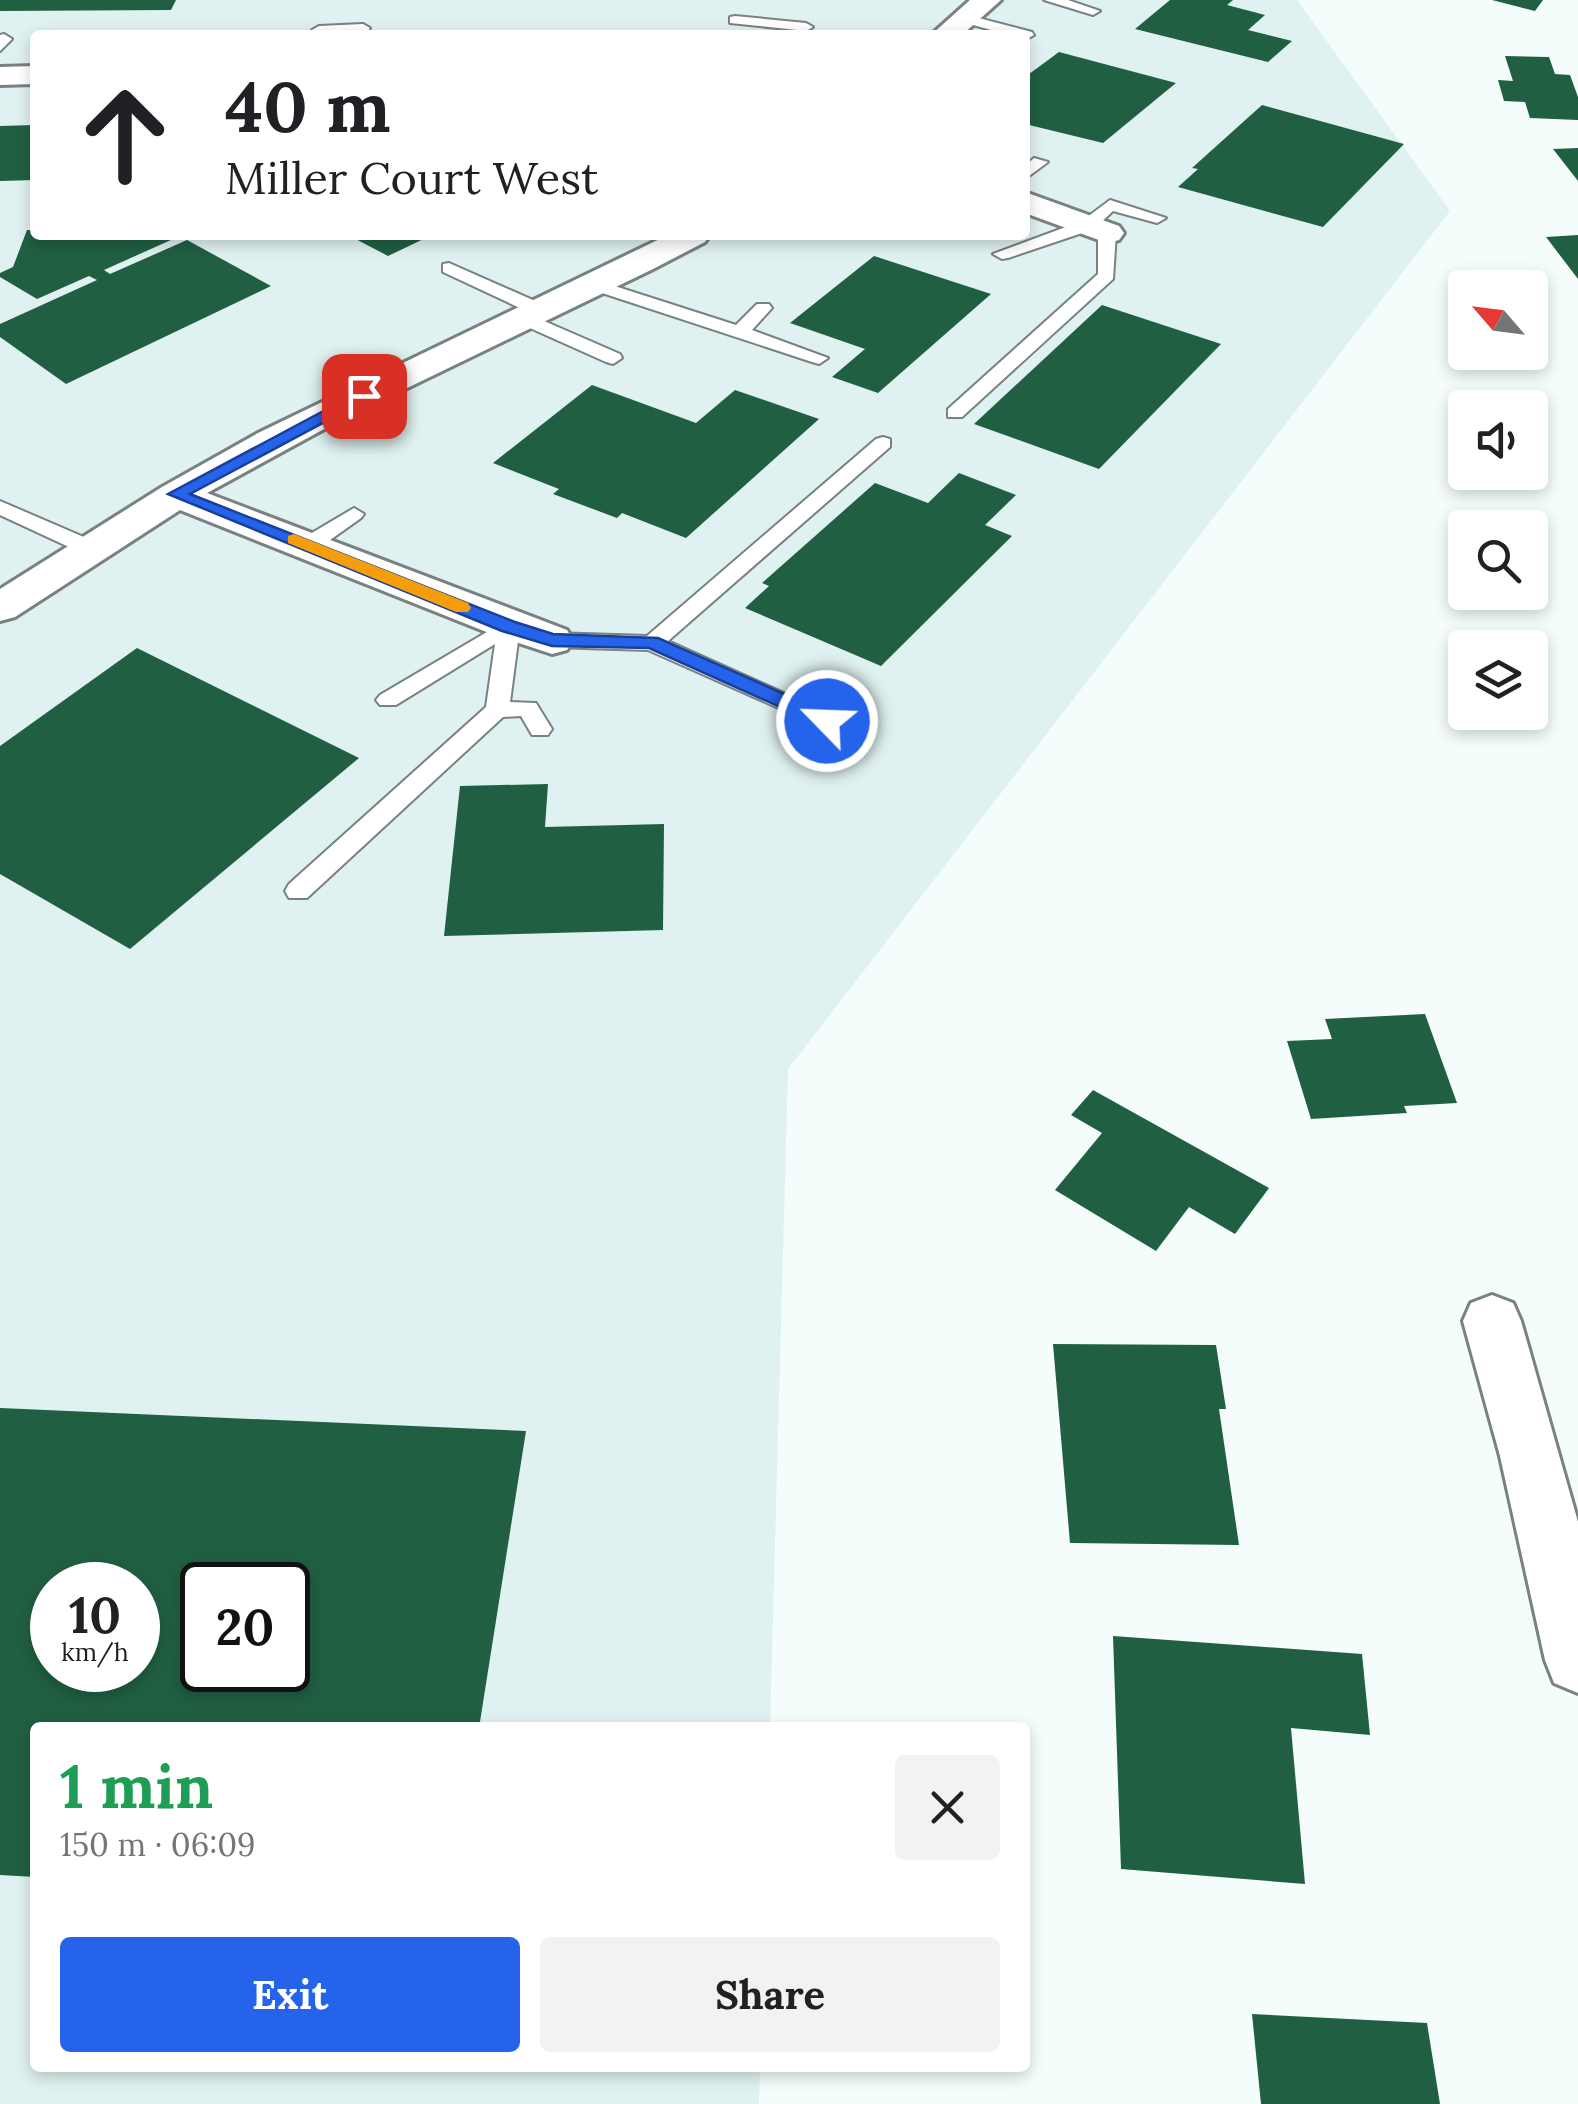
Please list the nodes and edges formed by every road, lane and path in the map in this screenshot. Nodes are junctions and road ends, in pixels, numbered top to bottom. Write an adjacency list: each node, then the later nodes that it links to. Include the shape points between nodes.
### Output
1 (987, 0): 5 (street)
2 (1051, 0): 3 (lane)
3 (1093, 11)
4 (735, 20): 7 (lane)
5 (954, 26): 9 (lane)
6 (363, 28): 8 (lane)
7 (799, 29)
8 (319, 30)
9 (986, 30)
10 (30, 75): 11 (street)
11 (0, 76)
12 (1040, 162): 13 (lane)
13 (1030, 170)
14 (1030, 204): 16 (street)
15 (1157, 218): 16 (lane, via 1110,205)
16 (1097, 229): 18 (lane); 26 (lane, via 1107,275)
17 (685, 240): 20 (street)
18 (1002, 254)
19 (449, 268): 22 (lane)
20 (598, 286): 22 (street); 23 (lane)
21 (762, 308): 23 (lane)
22 (536, 316): 24 (lane); 28 (street, via 290,432)
23 (740, 332): 25 (lane)
24 (613, 358)
25 (819, 358)
26 (955, 413)
27 (882, 443): 36 (lane)
28 (176, 494): 31 (street); 32 (street)
29 (0, 507): 32 (lane)
30 (354, 514): 31 (lane)
31 (308, 544): 34 (street)
32 (92, 549): 33 (street)
33 (0, 608)
34 (508, 626): 35 (street); 37 (lane); 38 (lane)
35 (552, 640): 36 (lane)
36 (652, 642): 39 (lane)
37 (388, 700)
38 (497, 710): 40 (lane, via 528,708); 41 (lane)
39 (827, 721)
40 (540, 729)
41 (298, 891)
42 (1492, 1322): 43 (street)
43 (1578, 1660)

